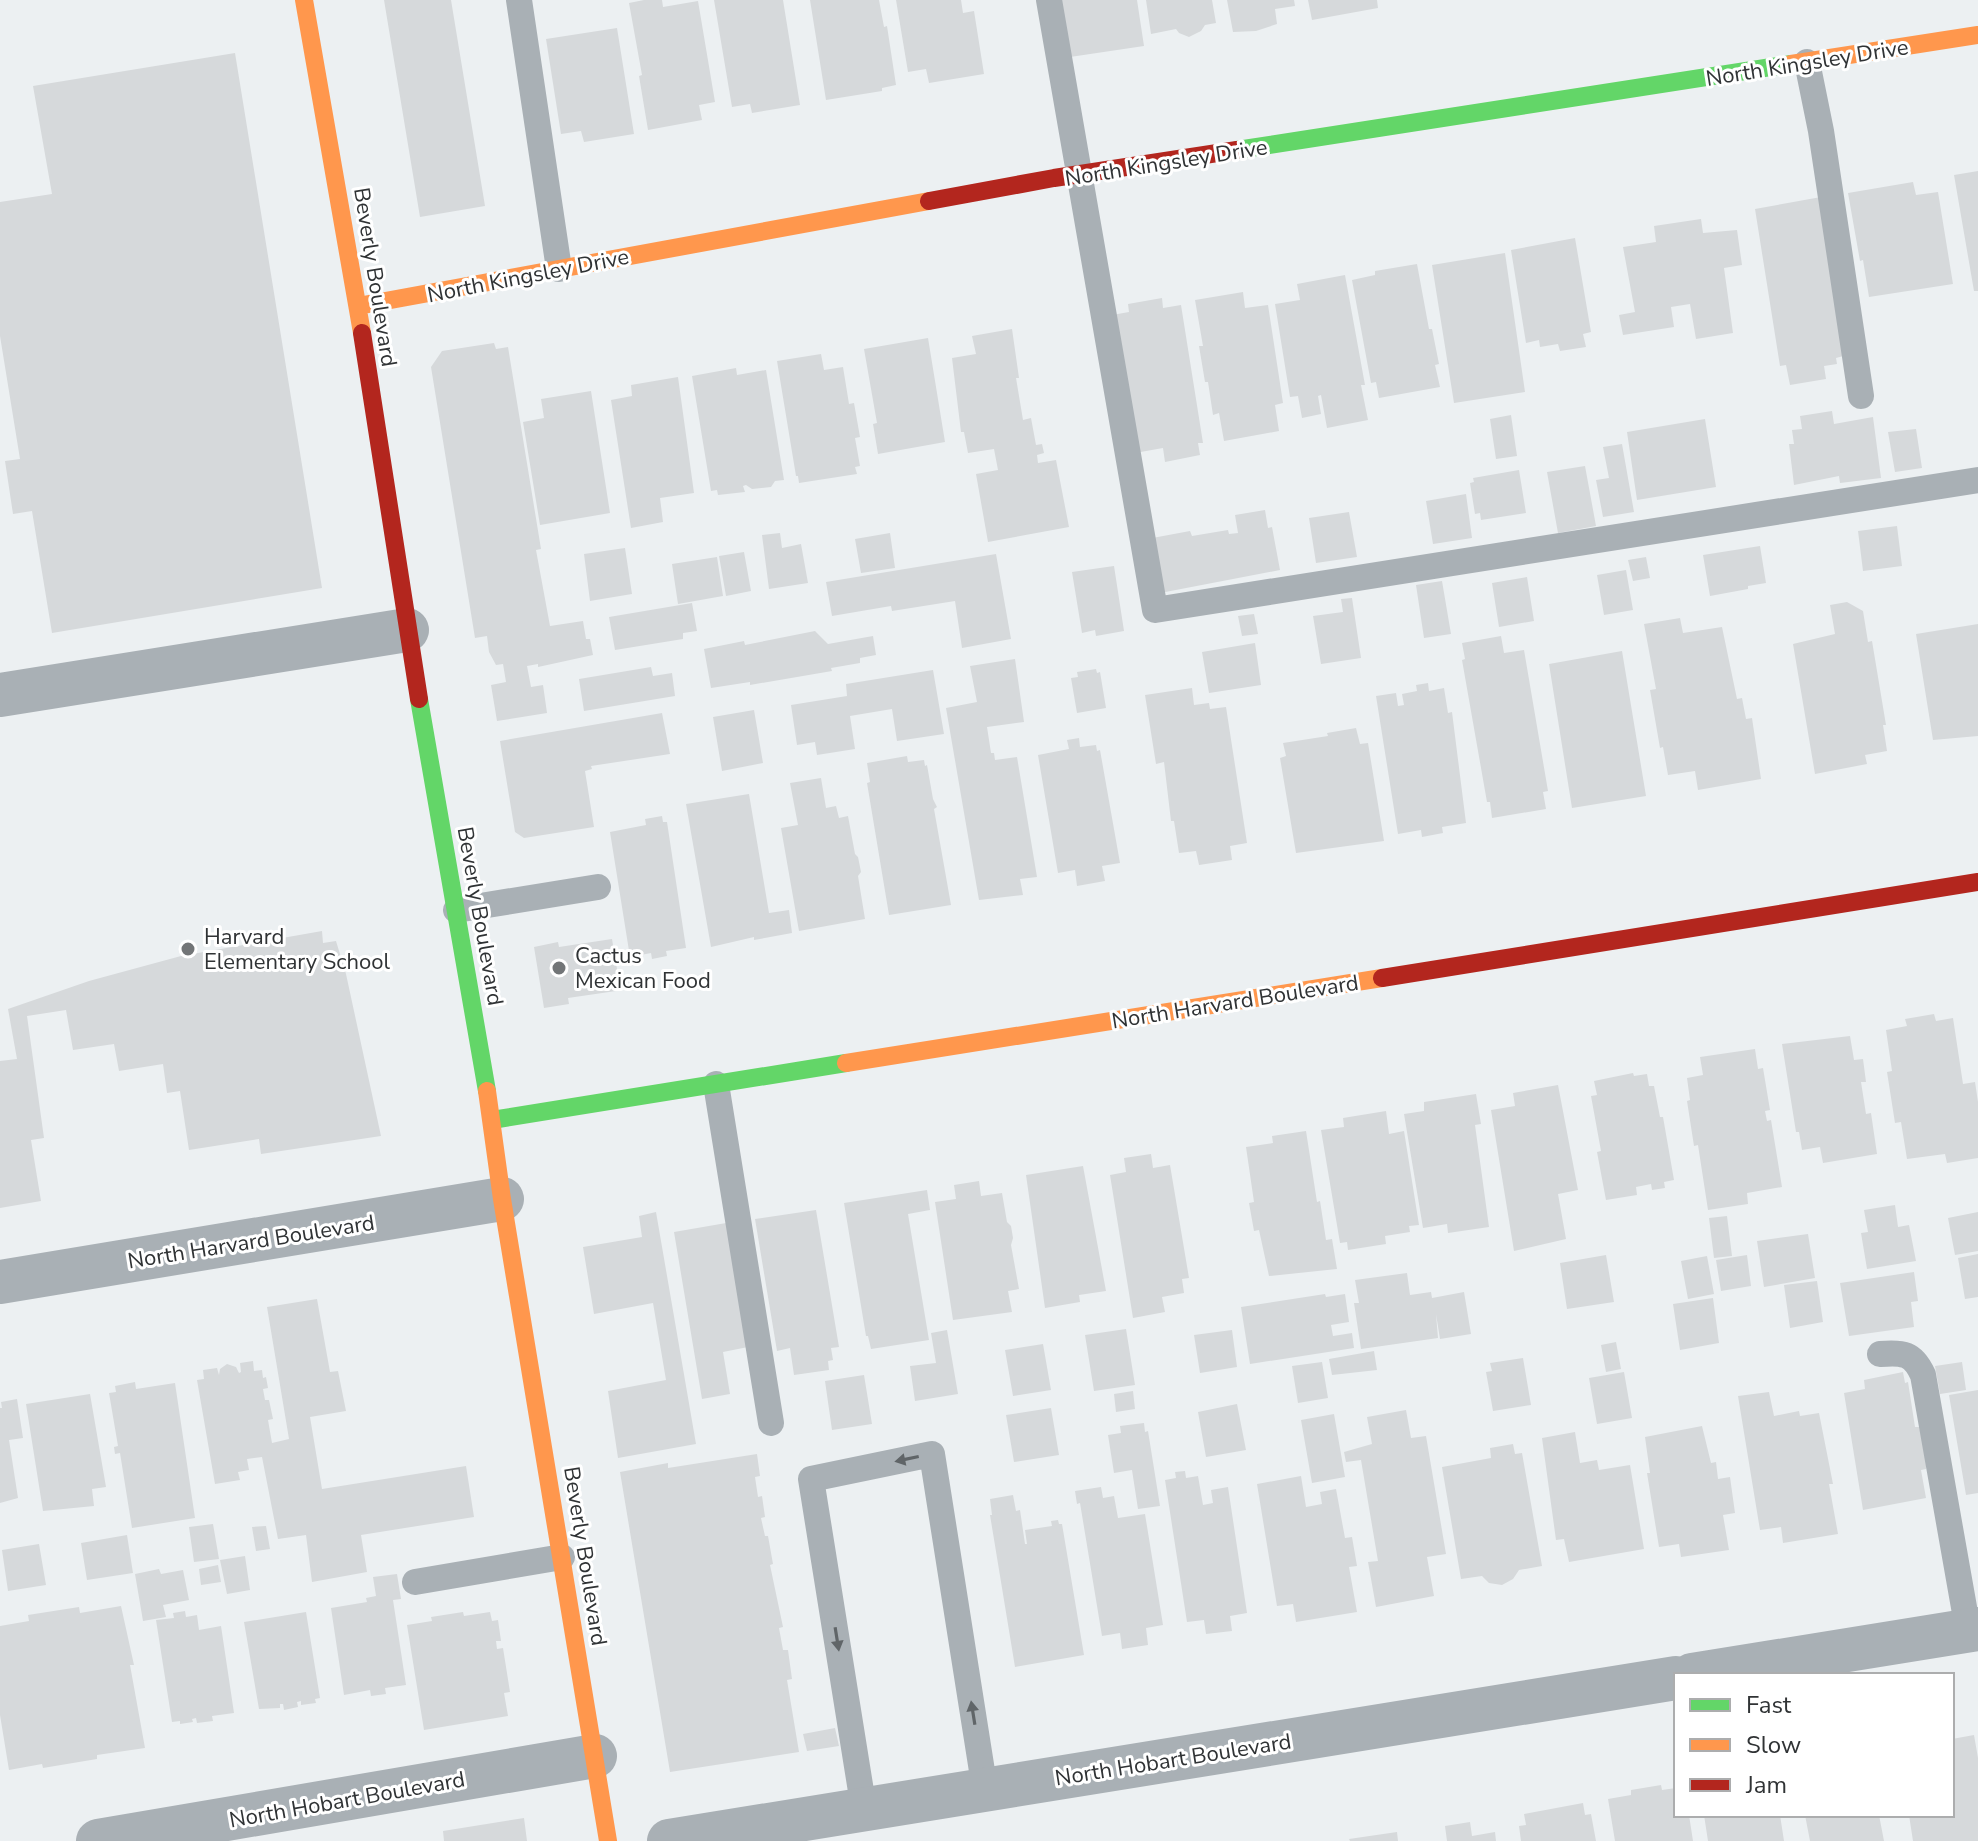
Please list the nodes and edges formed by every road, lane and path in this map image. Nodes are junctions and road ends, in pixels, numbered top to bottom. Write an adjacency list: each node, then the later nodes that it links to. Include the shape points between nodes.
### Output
1 (304, 0): 8 (street, Beverly Boulevard)
2 (519, 0): 7 (lane)
3 (1049, 0): 6 (lane)
4 (1978, 35): 5 (street, North Kingsley Drive)
5 (1807, 62): 6 (street, North Kingsley Drive); 9 (lane)
6 (1080, 176): 7 (street, North Kingsley Drive); 10 (lane, via 1155,610)
7 (559, 269): 8 (street, North Kingsley Drive)
8 (358, 306): 11 (street, Beverly Boulevard)
9 (1861, 396)
10 (1978, 480)
11 (407, 630): 12 (street); 15 (street, Beverly Boulevard)
12 (0, 695)
13 (1978, 882): 16 (street, North Harvard Boulevard)
14 (598, 887): 15 (lane)
15 (456, 910): 17 (street, Beverly Boulevard)
16 (716, 1084): 17 (street, North Harvard Boulevard); 21 (lane)
17 (492, 1120): 18 (street, Beverly Boulevard)
18 (502, 1199): 19 (street, North Harvard Boulevard); 22 (street, Beverly Boulevard)
19 (0, 1282)
20 (1880, 1354): 24 (lane, via 1911,1357 1923,1375)
21 (771, 1423)
22 (562, 1557): 23 (lane); 27 (street, Beverly Boulevard)
23 (415, 1582)
24 (1973, 1630): 25 (street)
25 (1704, 1673)
26 (1674, 1678): 28 (street, North Hobart Boulevard)
27 (595, 1756): 30 (street, North Hobart Boulevard); 31 (street, Beverly Boulevard)
28 (985, 1790): 29 (street, North Hobart Boulevard); 29 (lane, one-way to 29, via 932,1454 811,1479)
29 (864, 1810): 32 (street, North Hobart Boulevard)
30 (98, 1841)
31 (608, 1841)
32 (669, 1841)

